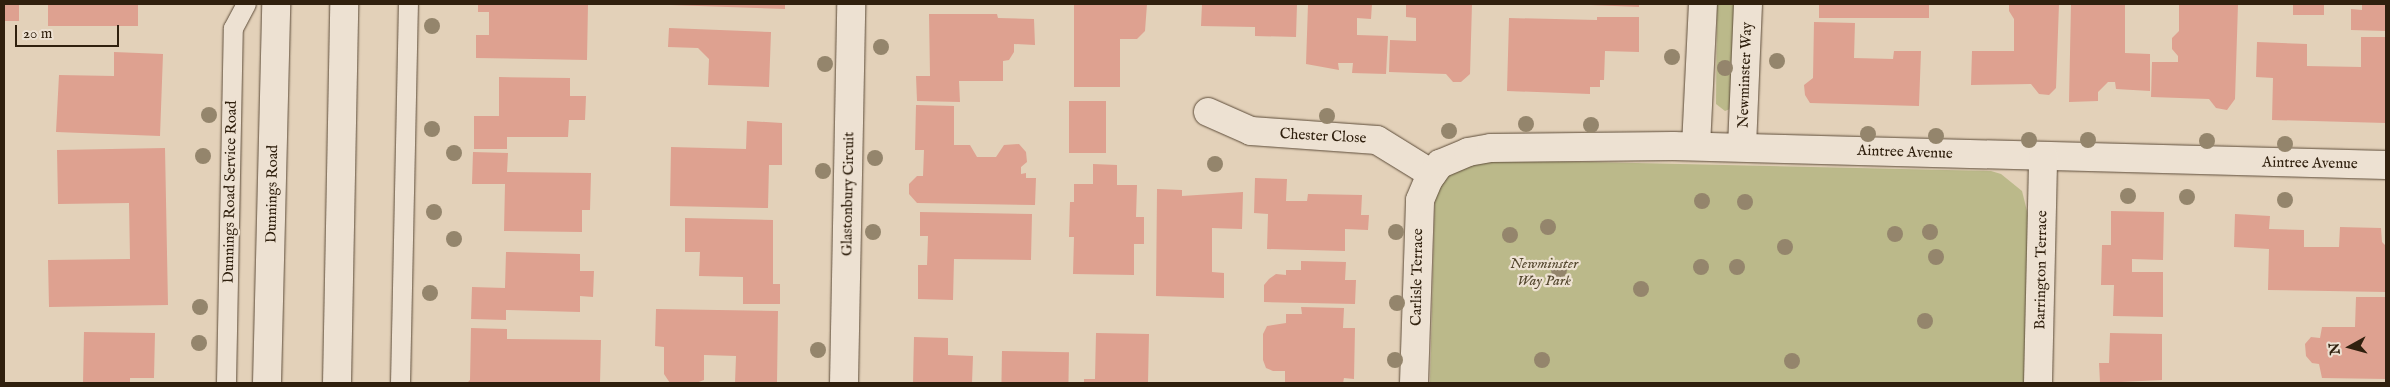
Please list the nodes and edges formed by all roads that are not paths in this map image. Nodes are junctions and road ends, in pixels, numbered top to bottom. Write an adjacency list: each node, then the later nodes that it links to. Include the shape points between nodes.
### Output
1 (246, 4): 14 (lane, Dunnings Road Service Road, via 233,28)
2 (276, 4): 15 (street, Dunnings Road)
3 (344, 4): 16 (street)
4 (408, 4): 17 (lane)
5 (851, 4): 18 (street, Glastonbury Circuit)
6 (1703, 4): 9 (street)
7 (1748, 4): 10 (street, Newminster Way)
8 (1208, 112): 13 (street, Chester Close, via 1251,131 1377,140)
9 (1696, 146): 10 (street, Aintree Avenue); 13 (street, Aintree Avenue, via 1491,148 1447,158)
10 (1742, 147): 11 (street, Aintree Avenue)
11 (2043, 156): 12 (street, Aintree Avenue); 20 (street, Barrington Terrace)
12 (2386, 165)
13 (1432, 174): 19 (street, Carlisle Terrace, via 1424,187 1418,213)
14 (226, 383)
15 (267, 383)
16 (337, 383)
17 (400, 383)
18 (844, 383)
19 (1414, 383)
20 (2038, 383)

